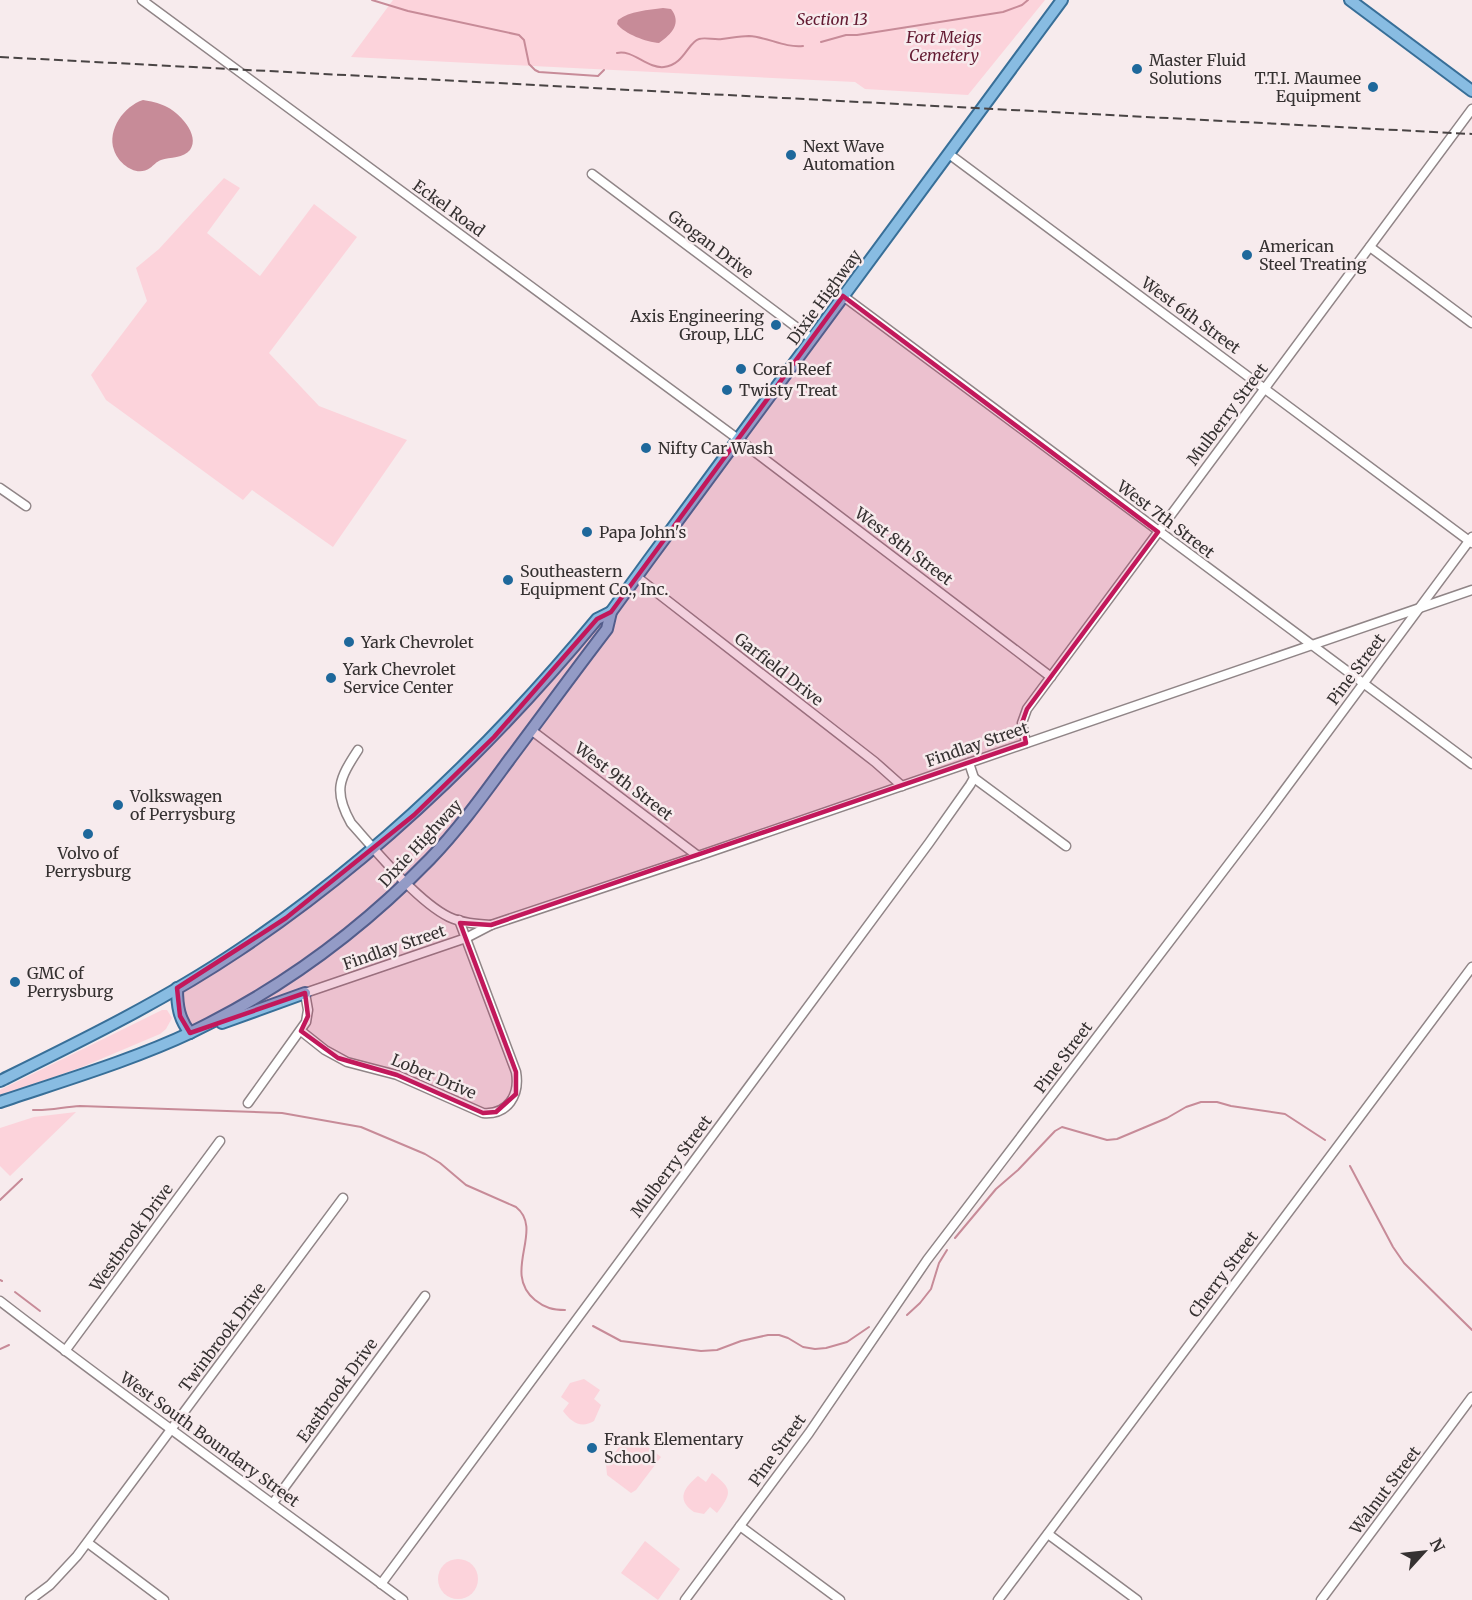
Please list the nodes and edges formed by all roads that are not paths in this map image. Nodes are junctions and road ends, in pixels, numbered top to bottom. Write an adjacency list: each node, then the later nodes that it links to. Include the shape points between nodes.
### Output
1 (142, 0): 13 (street, Eckel Road)
2 (1062, 0): 6 (main road, Dixie Highway)
3 (1350, 0): 4 (main road)
4 (1472, 91)
5 (1472, 109): 8 (street, Mulberry Street)
6 (949, 154): 9 (main road, Dixie Highway); 12 (street, West 6th Street)
7 (592, 174): 11 (street, Grogan Drive)
8 (1370, 247): 10 (street); 12 (street, Mulberry Street)
9 (843, 296): 11 (main road, Dixie Highway); 16 (street, West 7th Street)
10 (1472, 323)
11 (812, 339): 13 (main road, Dixie Highway)
12 (1265, 388): 16 (street, Mulberry Street); 17 (street, West 6th Street)
13 (738, 439): 18 (main road, Dixie Highway); 23 (street, West 8th Street)
14 (0, 488): 15 (street)
15 (26, 506)
16 (1158, 532): 22 (street, West 7th Street); 23 (street, Mulberry Street)
17 (1471, 541): 20 (street, Pine Street)
18 (637, 577): 21 (main road, Dixie Highway); 31 (street, Garfield Drive)
19 (1472, 590): 20 (street, Findlay Street)
20 (1422, 607): 22 (street, Findlay Street); 24 (street, Pine Street)
21 (611, 612): 25 (main road, Dixie Highway, via 607,629); 33 (main road, Dixie Highway, via 597,619 530,698 457,774)
22 (1312, 645): 24 (street, West 7th Street); 26 (street, Findlay Street)
23 (1051, 677): 26 (street, Mulberry Street, via 1024,716)
24 (1364, 684): 29 (street, West 7th Street); 55 (street, Pine Street, via 927,1260)
25 (531, 730): 34 (street, West 9th Street); 35 (main road, Dixie Highway, via 456,829)
26 (1026, 743): 28 (street, Findlay Street)
27 (358, 750): 33 (street, Findlay Street, via 343,773 340,797 351,823)
28 (969, 763): 30 (street); 31 (street, Findlay Street)
29 (1472, 764)
30 (974, 778): 32 (street); 58 (street, Mulberry Street)
31 (902, 786): 34 (street, Findlay Street)
32 (1066, 846)
33 (374, 849): 35 (street, Findlay Street); 40 (main road, Dixie Highway, via 286,918)
34 (698, 856): 37 (street, Findlay Street)
35 (406, 882): 36 (street, Findlay Street, via 431,906); 43 (main road, Dixie Highway, via 307,965)
36 (459, 920): 37 (street, Findlay Street); 38 (street, Lober Drive)
37 (491, 925): 38 (street, Findlay Street)
38 (466, 938): 41 (street, Findlay Street); 42 (street, Lober Drive, via 518,1081 513,1100 502,1109 483,1113 397,1075 347,1062)
39 (1472, 967): 56 (street, Cherry Street)
40 (177, 988): 43 (main road, via 180,1016); 44 (main road, Dixie Highway)
41 (305, 993): 42 (street, via 308,1016); 43 (main road)
42 (301, 1031): 46 (street)
43 (190, 1033): 45 (main road, Dixie Highway)
44 (0, 1081)
45 (0, 1102)
46 (248, 1103)
47 (220, 1141): 51 (street, Westbrook Drive)
48 (343, 1198): 53 (street, Twinbrook Drive)
49 (425, 1296): 54 (street, Eastbrook Drive)
50 (0, 1301): 51 (street, West South Boundary Street)
51 (65, 1351): 53 (street, West South Boundary Street)
52 (1472, 1397): 66 (street, Walnut Street)
53 (171, 1431): 54 (street, West South Boundary Street); 57 (street, Twinbrook Drive)
54 (273, 1503): 58 (street, West South Boundary Street)
55 (740, 1526): 62 (street, Pine Street); 63 (street)
56 (1048, 1533): 64 (street, Cherry Street); 65 (street)
57 (88, 1543): 59 (street, Twinbrook Drive, via 64,1572); 60 (street)
58 (381, 1584): 61 (street, West South Boundary Street)
59 (30, 1600)
60 (164, 1600)
61 (403, 1600)
62 (686, 1600)
63 (840, 1600)
64 (998, 1600)
65 (1137, 1600)
66 (1321, 1600)

